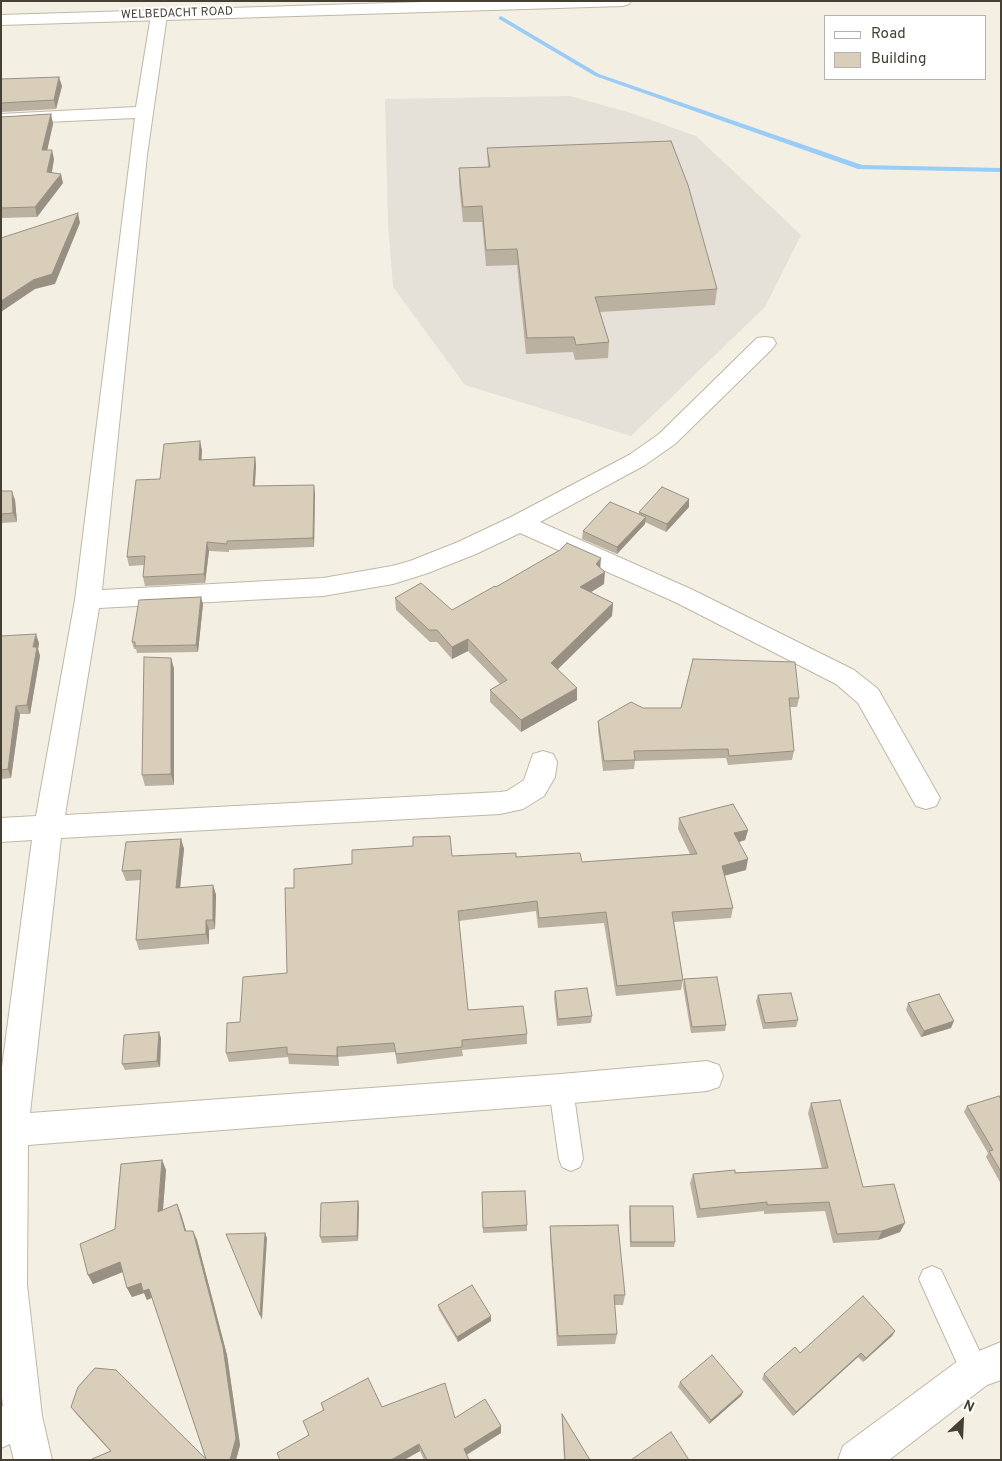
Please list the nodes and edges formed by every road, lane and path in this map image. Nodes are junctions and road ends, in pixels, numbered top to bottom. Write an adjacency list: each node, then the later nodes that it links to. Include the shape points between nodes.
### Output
1 (623, 1): 2 (street, WELBEDACHT ROAD)
2 (520, 2): 3 (street, WELBEDACHT ROAD)
3 (159, 15): 4 (street, WELBEDACHT ROAD); 5 (street)
4 (1, 20)
5 (145, 112): 6 (street); 9 (street)
6 (1, 119)
7 (765, 343): 8 (street, via 654,449)
8 (520, 523): 9 (street, via 426,564 367,581 323,587); 11 (street, via 684,596 845,676 868,696)
9 (88, 600): 12 (street)
10 (543, 762): 12 (street, via 541,777 534,788 513,801 500,803)
11 (926, 798)
12 (48, 828): 13 (street); 16 (street)
13 (1, 830)
14 (707, 1076): 15 (street)
15 (562, 1090): 16 (street); 17 (lane)
16 (11, 1130): 20 (street, via 9,1285)
17 (571, 1159)
18 (932, 1279): 19 (lane)
19 (988, 1366): 22 (street)
20 (12, 1423): 21 (street)
21 (33, 1460)
22 (857, 1460)

